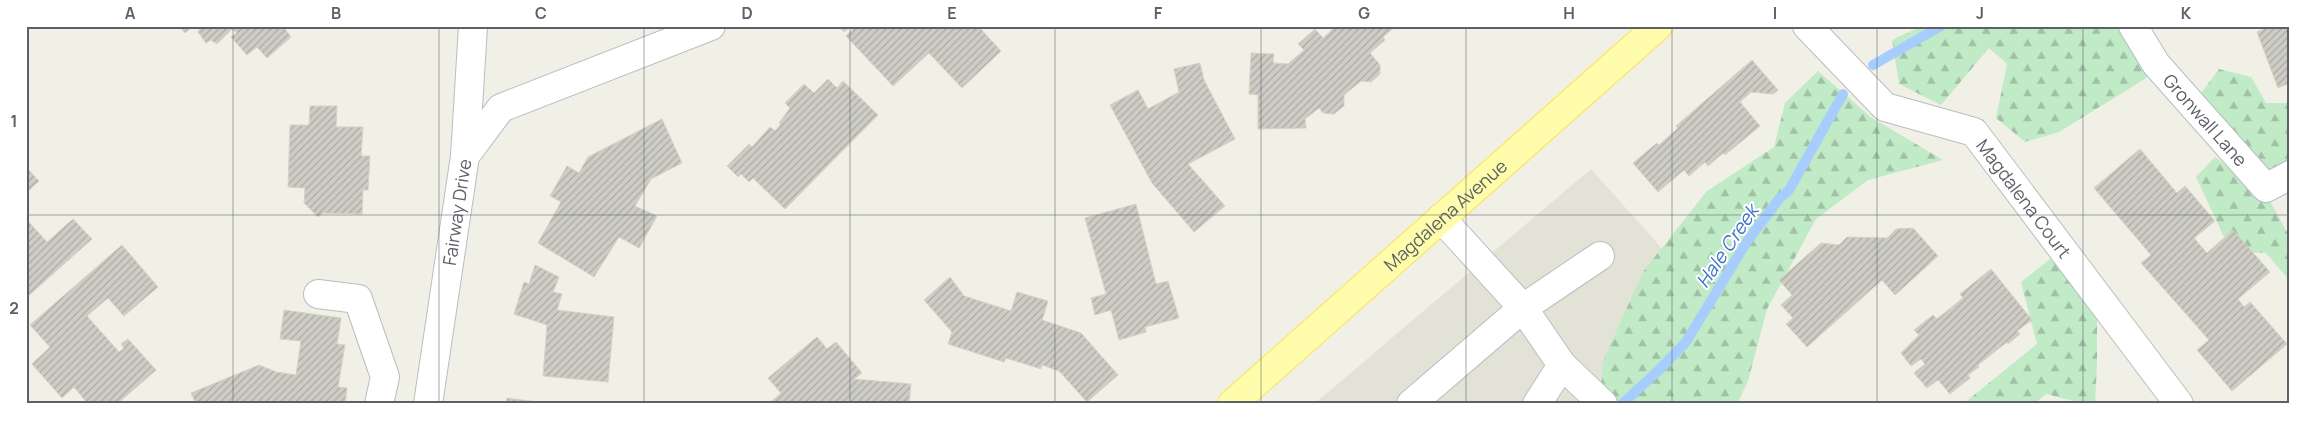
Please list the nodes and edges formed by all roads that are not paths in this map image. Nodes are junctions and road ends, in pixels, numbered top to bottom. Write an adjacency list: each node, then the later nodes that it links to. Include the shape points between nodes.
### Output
1 (473, 26): 6 (street)
2 (711, 26): 6 (street, Fairway Drive, via 501,108)
3 (1658, 26): 8 (main road, Magdalena Avenue)
4 (1807, 26): 19 (street, Magdalena Court, via 1885,107 1974,132)
5 (2134, 26): 7 (street, Gronwall Lane, via 2156,64 2266,188)
6 (465, 156): 15 (street, Fairway Drive)
7 (2290, 175)
8 (1441, 218): 11 (street); 16 (main road, Magdalena Avenue)
9 (1600, 256): 11 (street)
10 (318, 294): 14 (street, via 358,299 385,377)
11 (1523, 308): 12 (street); 17 (street)
12 (1562, 365): 13 (street); 18 (street)
13 (1602, 403)
14 (379, 404)
15 (428, 404)
16 (1232, 404)
17 (1411, 404)
18 (1537, 404)
19 (2179, 404)

